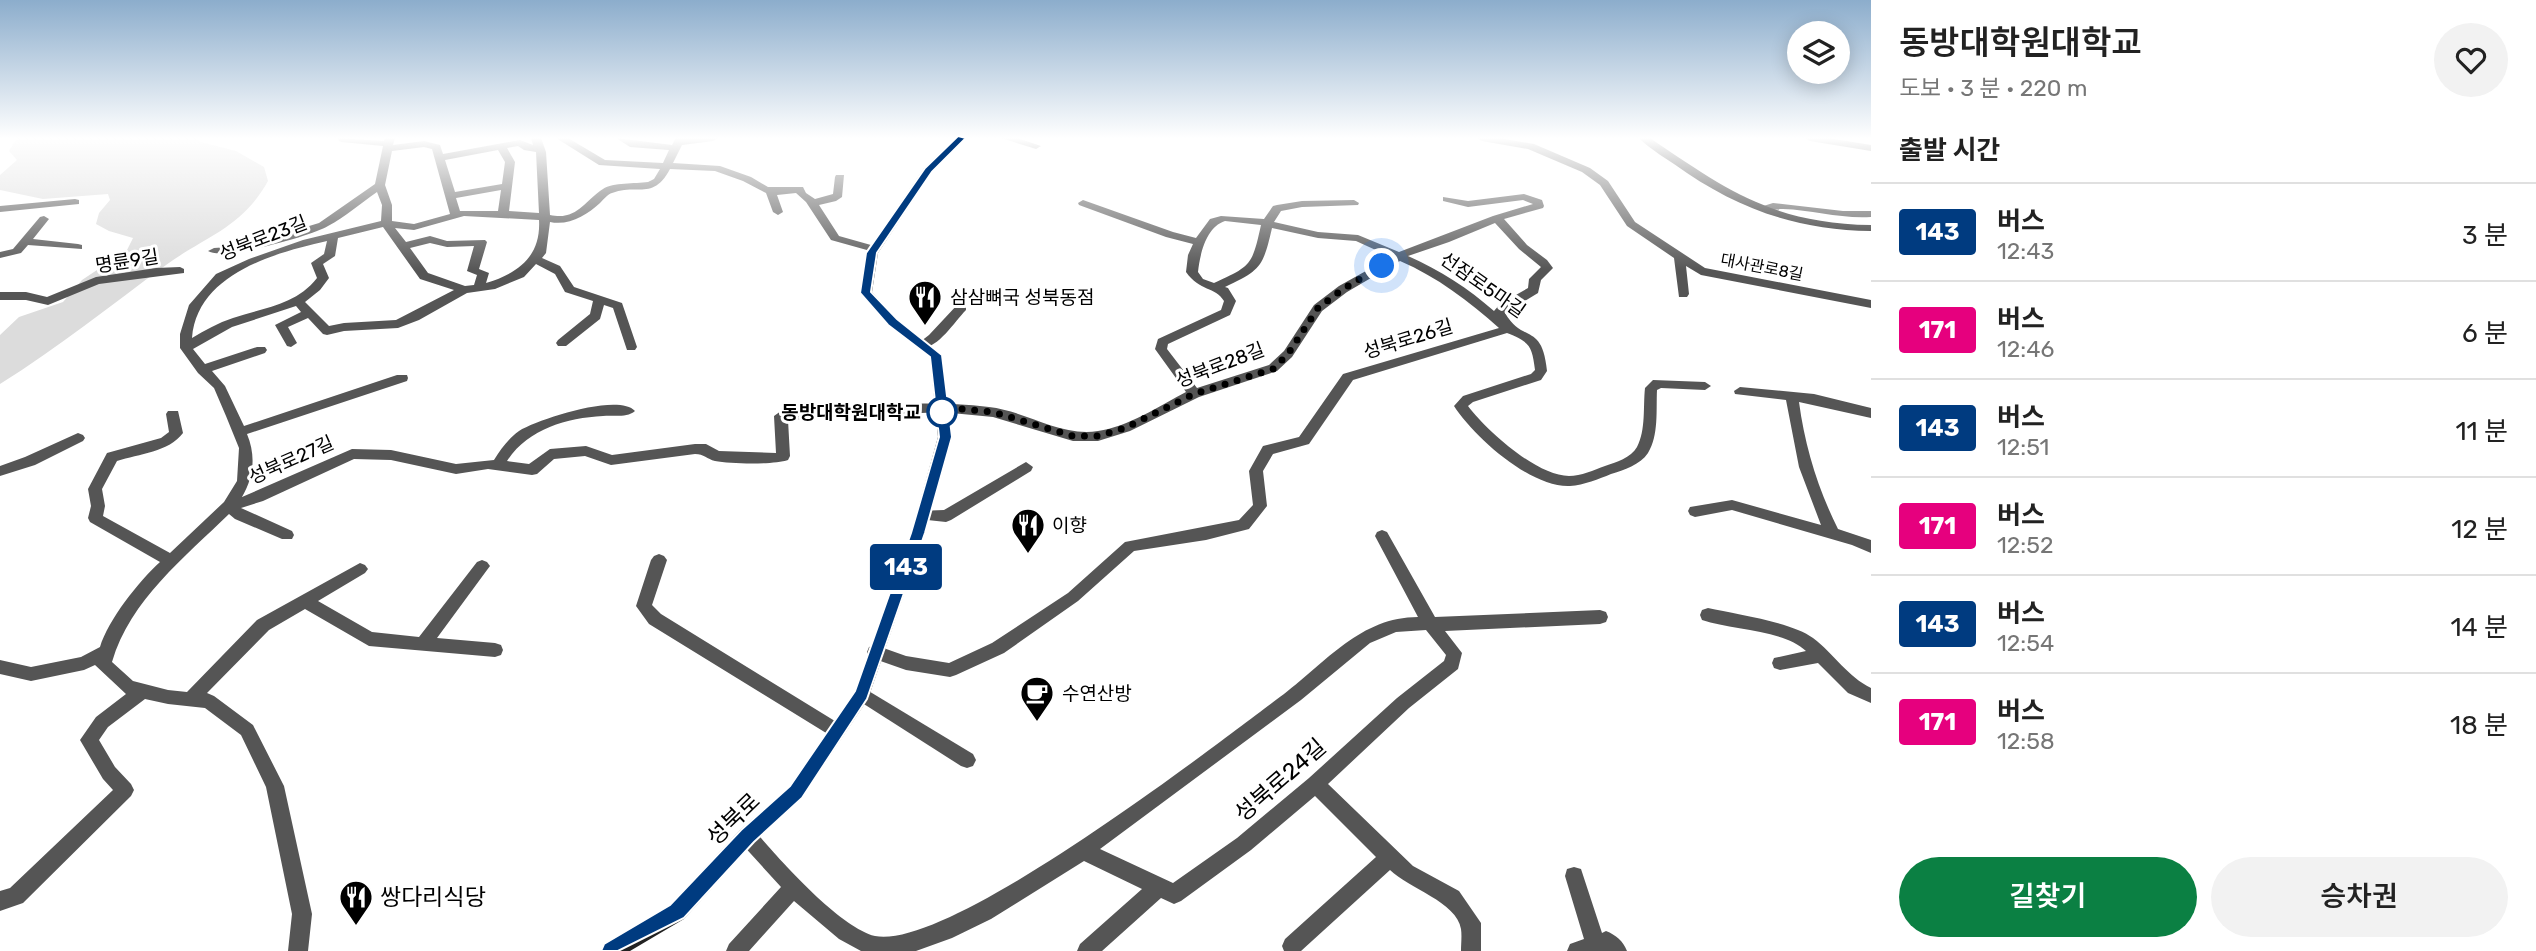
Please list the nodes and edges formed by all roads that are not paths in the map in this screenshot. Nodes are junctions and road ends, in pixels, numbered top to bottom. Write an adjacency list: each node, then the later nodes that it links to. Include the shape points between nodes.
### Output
1 (446, 182): 13 (street)
2 (507, 182): 11 (street)
3 (541, 182): 25 (street)
4 (656, 182): 25 (street, 성북로23길, via 608,190 582,214 557,220)
5 (750, 182): 12 (street)
6 (839, 182): 16 (street, via 838,195 832,200)
7 (920, 182): 36 (main road, 성북로)
8 (1603, 182): 40 (street, 대사관로8길, via 1630,224)
9 (1709, 182): 19 (main road)
10 (380, 184): 28 (street); 37 (street, 성북로23길, via 323,225 244,249)
11 (507, 186): 13 (street); 22 (street)
12 (770, 191): 16 (street, via 799,189); 21 (street)
13 (452, 196): 24 (street)
14 (1447, 199): 26 (street, 성북로28길, via 1468,204 1524,197 1538,202 1536,209)
15 (75, 202): 20 (street)
16 (812, 203): 36 (street, via 835,238)
17 (1083, 203): 33 (street)
18 (1354, 203): 29 (street, via 1277,208)
19 (1762, 208): 23 (street, via 1772,205 1832,214); 30 (main road, via 1819,225)
20 (0, 209)
21 (778, 212)
22 (503, 213): 24 (street, 성북로23길); 25 (street, 성북로23길)
23 (1871, 214)
24 (456, 215): 28 (street, 성북로23길, via 414,227)
25 (545, 217): 41 (street, via 540,253)
26 (1497, 218): 39 (street, 성북로28길); 53 (street, via 1547,268 1535,279 1534,290 1499,313)
27 (44, 219): 32 (street)
28 (387, 223): 31 (street, 성북로23길); 35 (street)
29 (1267, 224): 33 (street, 선잠로5마길, via 1225,218 1214,221); 39 (street, 선잠로5마길, via 1357,238); 43 (street, via 1255,265)
30 (1871, 228)
31 (333, 236): 49 (street, via 329,256 317,263 323,278); 58 (street, 성북로23길, via 220,276 195,306)
32 (26, 242): 34 (street); 38 (street, via 17,251)
33 (1200, 242): 43 (street, via 1192,272 1199,282)
34 (78, 247)
35 (402, 247): 44 (street, via 430,239 447,244 481,242 473,271 483,273); 45 (street, via 424,276)
36 (874, 249): 56 (main road, 성북로, via 866,293 892,322)
37 (214, 251)
38 (0, 255)
39 (1402, 255): 53 (street, 선잠로5마길, via 1473,299); 64 (street, 성북로28길, via 1318,308 1273,369)
40 (1680, 258): 46 (street); 50 (street, 대사관로8길, via 1701,271)
41 (533, 259): 44 (street, via 520,274); 48 (street, via 562,272 569,289)
42 (180, 271): 47 (street, 명륜9길, via 96,281 48,301)
43 (1216, 287): 64 (street, via 1224,290 1230,301 1226,312 1162,342 1161,349)
44 (480, 288): 45 (street)
45 (464, 290): 52 (street, via 400,323 361,329 343,325 327,331)
46 (1683, 293)
47 (0, 296)
48 (599, 298): 55 (street, via 596,316); 57 (street, via 618,306)
49 (298, 301): 52 (street); 58 (street, via 206,333)
50 (1871, 304)
51 (962, 307): 56 (street)
52 (309, 313): 54 (street, via 281,326)
53 (1508, 329): 62 (street, 선잠로5마길, via 1534,343 1541,357 1541,372 1525,383 1468,399 1461,407 1494,440 1551,479 1567,481 1597,474 1637,456 1644,447 1650,388 1658,383); 93 (street, 성북로26길, via 1348,377 1304,441 1268,450 1256,471 1260,506 1244,525 1130,546 1073,597 998,648 950,670)
54 (291, 343)
55 (562, 343)
56 (922, 345): 66 (main road, 성북로, via 936,355)
57 (631, 347)
58 (186, 348): 60 (street)
59 (261, 350): 60 (street)
60 (202, 370): 70 (street, via 219,386)
61 (402, 378): 70 (street)
62 (1705, 386)
63 (1740, 391): 65 (street)
64 (1194, 394): 66 (street, 성북로28길, via 1098,436 1073,436 993,412)
65 (1792, 397): 68 (street); 78 (street, via 1810,477)
66 (942, 407): 72 (street, 성북로27길, via 781,416 783,456 777,458 716,456 695,449 611,460 586,451 550,454 532,470); 77 (main road, 성북로, via 945,437)
67 (628, 411): 72 (street, via 600,410 529,430)
68 (1871, 413)
69 (173, 414): 83 (street, via 176,433 166,442 112,457 95,489 95,519)
70 (239, 432): 75 (street, via 246,448 244,481)
71 (78, 438): 74 (street)
72 (498, 464): 75 (street, 성북로27길, via 456,469 391,455 352,454)
73 (1026, 467): 77 (street, via 946,516)
74 (0, 471)
75 (229, 506): 79 (street); 83 (street)
76 (1695, 511): 78 (street, via 1732,505)
77 (923, 515): 93 (main road, 성북로)
78 (1833, 533): 81 (street)
79 (288, 535)
80 (1382, 536): 89 (street, 성북로24길)
81 (1871, 547)
82 (659, 560): 101 (street, via 644,606 655,619)
83 (172, 561): 92 (street, via 153,578)
84 (482, 566): 90 (street)
85 (360, 569): 86 (street)
86 (305, 601): 90 (street, via 369,639); 100 (street, via 263,625)
87 (1708, 615): 94 (street, via 1784,632 1806,641)
88 (1600, 617): 89 (street)
89 (1430, 624): 103 (street, 성북로24길, via 1454,653 1452,664); 105 (street, via 1389,626 1368,636)
90 (423, 643): 91 (street)
91 (495, 650)
92 (106, 652): 96 (street, via 84,663 31,674); 97 (street, via 103,664 128,687)
93 (875, 652): 98 (main road, 성북로)
94 (1820, 656): 95 (street); 99 (street, via 1854,688)
95 (1780, 663)
96 (0, 667)
97 (142, 691): 100 (street); 110 (street, via 102,722 89,740 125,790 16,896)
98 (862, 694): 101 (main road, 성북로); 102 (street)
99 (1871, 696)
100 (191, 699): 114 (street, via 208,701 247,730 275,786 302,914)
101 (837, 731): 104 (main road, 성북로, via 796,792)
102 (967, 760)
103 (1315, 784): 106 (street); 109 (street, 성북로24길, via 1244,844 1174,894)
104 (747, 836): 108 (street); 115 (main road, 성북로, via 677,912)
105 (1083, 851): 109 (street); 112 (street, via 1000,906)
106 (1390, 857): 111 (street); 118 (street, via 1406,873 1452,898 1471,923)
107 (1574, 876): 113 (street)
108 (795, 886): 112 (street, via 844,932 878,947); 116 (street)
109 (1159, 887): 117 (street)
110 (0, 901)
111 (1292, 946)
112 (899, 948)
113 (1586, 948): 119 (street, via 1606,941)
114 (298, 951)
115 (611, 951)
116 (737, 951)
117 (1087, 951)
118 (1471, 951)
119 (1616, 951)

